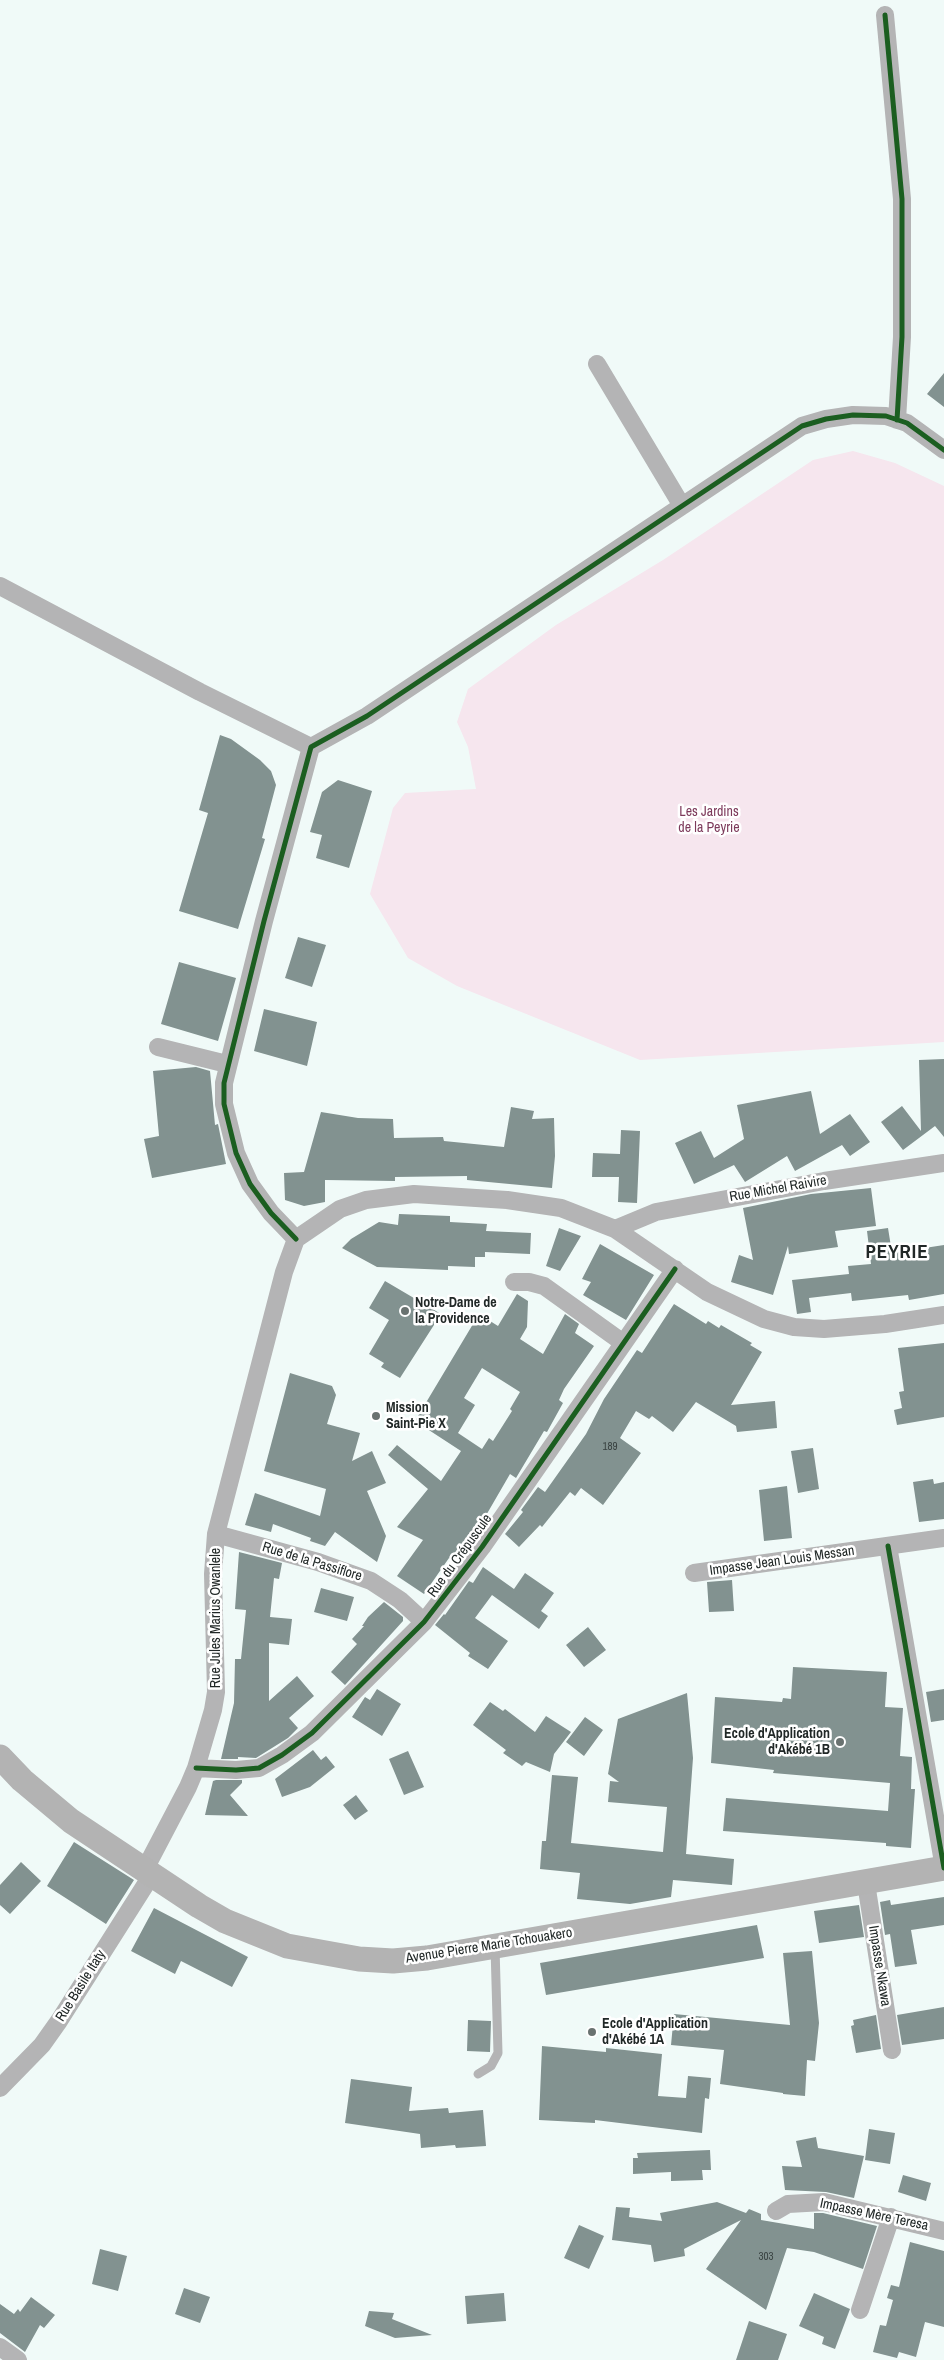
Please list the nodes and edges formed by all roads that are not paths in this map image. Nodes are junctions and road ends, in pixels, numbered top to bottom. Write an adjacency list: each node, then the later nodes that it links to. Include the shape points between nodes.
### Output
1 (885, 15): 3 (street, via 902,199 902,337)
2 (597, 364): 5 (street)
3 (897, 420): 4 (street, via 907,423); 5 (street, via 886,416 853,415 826,418 802,426)
4 (944, 450)
5 (682, 506): 7 (street, via 367,716)
6 (0, 586): 7 (street)
7 (311, 747): 9 (street)
8 (158, 1047): 9 (street)
9 (227, 1064): 12 (street, via 224,1104 236,1153 250,1184)
10 (944, 1163): 11 (street, Rue Michel Raivire, via 675,1208 656,1212)
11 (615, 1229): 12 (street, via 561,1208 533,1203 414,1194 366,1200 340,1209); 13 (street)
12 (296, 1239): 17 (street, Rue Jules Marius Owanlele, via 284,1272)
13 (674, 1269): 15 (street, via 738,1308 794,1328 841,1327); 16 (street, Rue du Crépuscule)
14 (514, 1282): 16 (street, via 544,1286)
15 (944, 1315)
16 (622, 1342): 21 (street, Rue du Crépuscule, via 482,1547)
17 (216, 1534): 21 (street, Rue de la Passiflore, via 318,1562 370,1581 400,1600); 23 (street, Rue Jules Marius Owanlele, via 213,1574 216,1692 214,1710)
18 (944, 1538): 19 (street, Impasse Jean Louis Messan)
19 (888, 1546): 20 (street, Impasse Jean Louis Messan); 24 (street)
20 (694, 1572)
21 (424, 1622): 23 (street, Rue du Crépuscule, via 312,1733 282,1755 259,1768)
22 (0, 1757): 25 (main road, Avenue Pierre Marie Tchouakero, via 47,1802)
23 (196, 1768): 25 (street, Rue Jules Marius Owanlele)
24 (944, 1868): 26 (main road, Avenue Pierre Marie Tchouakero)
25 (148, 1874): 27 (main road, Avenue Pierre Marie Tchouakero, via 225,1920 287,1946 393,1961); 30 (street, Rue Basile Itaty, via 59,2021 42,2045)
26 (866, 1883): 27 (main road, Avenue Pierre Marie Tchouakero); 28 (street, Impasse Nkawa)
27 (495, 1946): 29 (lane, via 498,2053 491,2066)
28 (892, 2050)
29 (478, 2074)
30 (0, 2088)
31 (776, 2211): 32 (street, Impasse Mère Teresa, via 788,2204 824,2202)
32 (891, 2217): 33 (street, Impasse Mère Teresa); 34 (street)
33 (944, 2231)
34 (860, 2310)
35 (0, 2347): 36 (street)
36 (18, 2360)

